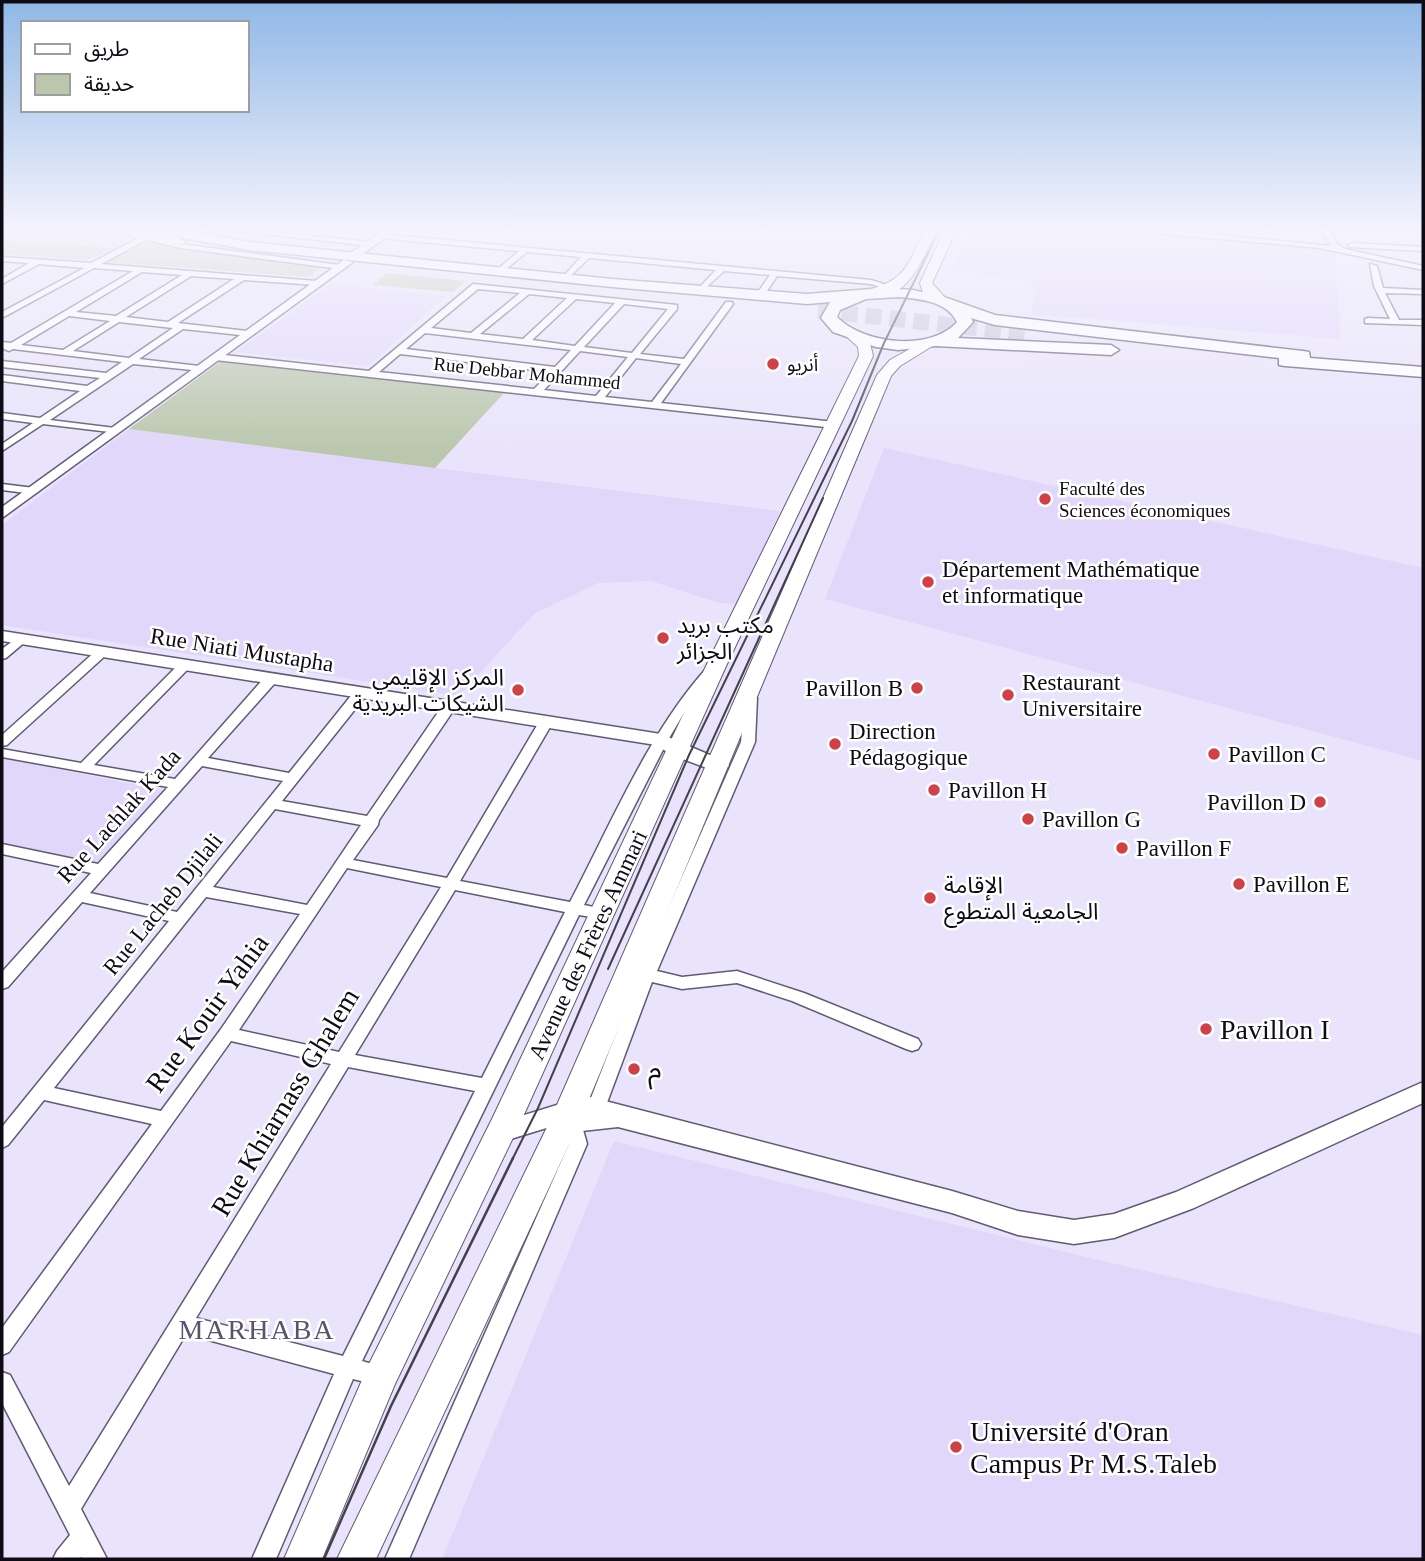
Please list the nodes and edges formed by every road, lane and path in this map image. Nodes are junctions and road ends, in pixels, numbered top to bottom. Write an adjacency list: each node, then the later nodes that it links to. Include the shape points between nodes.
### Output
1 (21, 304): 19 (street)
2 (82, 304): 22 (street)
3 (141, 304): 24 (street)
4 (202, 304): 28 (street)
5 (288, 304): 32 (main road)
6 (455, 304): 31 (street)
7 (512, 304): 33 (street)
8 (566, 304): 35 (street)
9 (619, 304): 38 (street)
10 (641, 304): 42 (street, via 674,307)
11 (729, 304): 20 (highway); 47 (street)
12 (776, 304): 20 (highway)
13 (781, 304): 20 (highway)
14 (817, 304): 20 (street)
15 (842, 304): 29 (highway, via 833,307 829,318)
16 (946, 304): 21 (highway)
17 (1387, 304): 26 (street)
18 (2, 305): 19 (street)
19 (15, 307): 23 (street)
20 (815, 308): 29 (highway)
21 (959, 310): 36 (highway, via 963,328); 43 (highway, via 995,320)
22 (66, 313): 24 (street); 37 (street)
23 (2, 315)
24 (117, 319): 28 (street); 41 (street)
25 (1368, 321): 26 (street)
26 (1396, 321): 27 (street)
27 (1423, 323)
28 (170, 325): 30 (street)
29 (834, 326): 34 (highway)
30 (182, 327): 32 (street); 46 (street)
31 (424, 330): 33 (street); 39 (street)
32 (247, 334): 44 (main road)
33 (473, 336): 35 (street)
34 (853, 336): 36 (highway, via 884,343); 62 (main road, Avenue des Frères Ammari, via 868,351)
35 (525, 342): 38 (street)
36 (931, 342): 45 (highway); 74 (main road, Avenue des Frères Ammari, via 895,363 884,375)
37 (7, 345): 40 (street); 41 (street)
38 (578, 349): 42 (street); 51 (street)
39 (397, 351): 51 (street); 53 (street)
40 (2, 352)
41 (66, 352): 46 (street)
42 (634, 355): 47 (street); 58 (street)
43 (1303, 356): 45 (highway, via 1027,332); 49 (highway)
44 (215, 357): 50 (main road); 53 (street, Rue Debbar Mohammed)
45 (1258, 359): 52 (highway)
46 (132, 360): 50 (street); 54 (street)
47 (688, 362): 59 (street)
48 (2, 364): 54 (street)
49 (1423, 365)
50 (199, 369): 63 (main road)
51 (558, 370): 57 (street)
52 (1423, 372)
53 (371, 374): 57 (street, Rue Debbar Mohammed)
54 (108, 376): 56 (street)
55 (2, 378): 56 (street)
56 (89, 389): 61 (street)
57 (537, 392): 58 (street, Rue Debbar Mohammed)
58 (598, 399): 59 (street, Rue Debbar Mohammed)
59 (655, 405): 62 (street, Rue Debbar Mohammed)
60 (2, 416): 61 (street)
61 (41, 422): 63 (street); 64 (street)
62 (834, 425): 79 (main road, Avenue des Frères Ammari, via 716,664)
63 (115, 431): 66 (main road)
64 (2, 448)
65 (2, 486): 66 (street)
66 (34, 491): 67 (main road)
67 (2, 514)
68 (2, 636): 69 (main road, Rue Niati Mustapha)
69 (21, 639): 70 (main road, Rue Niati Mustapha); 71 (street)
70 (102, 652): 72 (main road, Rue Niati Mustapha); 78 (street)
71 (2, 655)
72 (184, 666): 73 (main road, Rue Niati Mustapha); 83 (street)
73 (270, 680): 75 (main road, Rue Niati Mustapha); 81 (street, Rue Lachlak Kada)
74 (751, 691): 82 (main road, Avenue des Frères Ammari); 97 (street, via 748,741)
75 (359, 695): 76 (main road, Rue Niati Mustapha); 84 (street, Rue Lacheb Djilali)
76 (449, 708): 77 (main road, Rue Niati Mustapha); 87 (street, Rue Kouir Yahia)
77 (545, 722): 79 (main road, Rue Niati Mustapha); 91 (street, Rue Khiarnass Ghalem)
78 (2, 742)
79 (670, 746): 82 (main road, Rue Niati Mustapha); 95 (main road, Avenue des Frères Ammari)
80 (2, 753): 83 (street)
81 (198, 761): 84 (street); 85 (street, Rue Lachlak Kada)
82 (719, 766): 106 (main road, Avenue des Frères Ammari)
83 (84, 767): 85 (street)
84 (293, 778): 86 (street, Rue Lacheb Djilali)
85 (178, 784): 90 (street, Rue Lachlak Kada)
86 (273, 803): 87 (street); 92 (street, Rue Lacheb Djilali)
87 (373, 822): 89 (street, Rue Kouir Yahia)
88 (3, 851): 90 (street)
89 (345, 863): 91 (street); 94 (street, Rue Kouir Yahia)
90 (101, 870): 93 (street, Rue Lachlak Kada)
91 (452, 882): 95 (street); 101 (street, Rue Khiarnass Ghalem)
92 (204, 891): 94 (street); 96 (street, Rue Lacheb Djilali)
93 (79, 896): 96 (street); 98 (street, Rue Lachlak Kada)
94 (312, 911): 99 (street, Rue Kouir Yahia)
95 (589, 911): 102 (street); 108 (main road, Avenue des Frères Ammari)
96 (181, 918): 103 (street, Rue Lacheb Djilali)
97 (647, 975): 100 (street, via 682,983 737,977); 105 (street)
98 (2, 984)
99 (227, 1034): 101 (street); 107 (street, Rue Kouir Yahia)
100 (912, 1044)
101 (344, 1060): 102 (street); 110 (street, Rue Khiarnass Ghalem)
102 (487, 1086): 112 (street)
103 (40, 1092): 107 (street); 109 (street, Rue Lacheb Djilali)
104 (1423, 1092): 105 (main road, via 1185,1200 1114,1226 1074,1232 1018,1223)
105 (607, 1113): 106 (main road)
106 (566, 1116): 108 (main road); 121 (main road, Avenue des Frères Ammari); 122 (street, via 576,1130 578,1144)
107 (163, 1119): 111 (street, Rue Kouir Yahia)
108 (501, 1132): 113 (main road, Avenue des Frères Ammari)
109 (2, 1140)
110 (183, 1324): 112 (street); 115 (street, Rue Khiarnass Ghalem)
111 (2, 1345)
112 (348, 1367): 113 (street); 119 (street)
113 (381, 1376): 120 (main road, Avenue des Frères Ammari)
114 (2, 1382): 115 (street)
115 (68, 1509): 116 (street)
116 (83, 1537): 117 (street); 118 (street)
117 (65, 1559)
118 (95, 1559)
119 (264, 1559)
120 (303, 1559)
121 (356, 1559)
122 (397, 1559)

